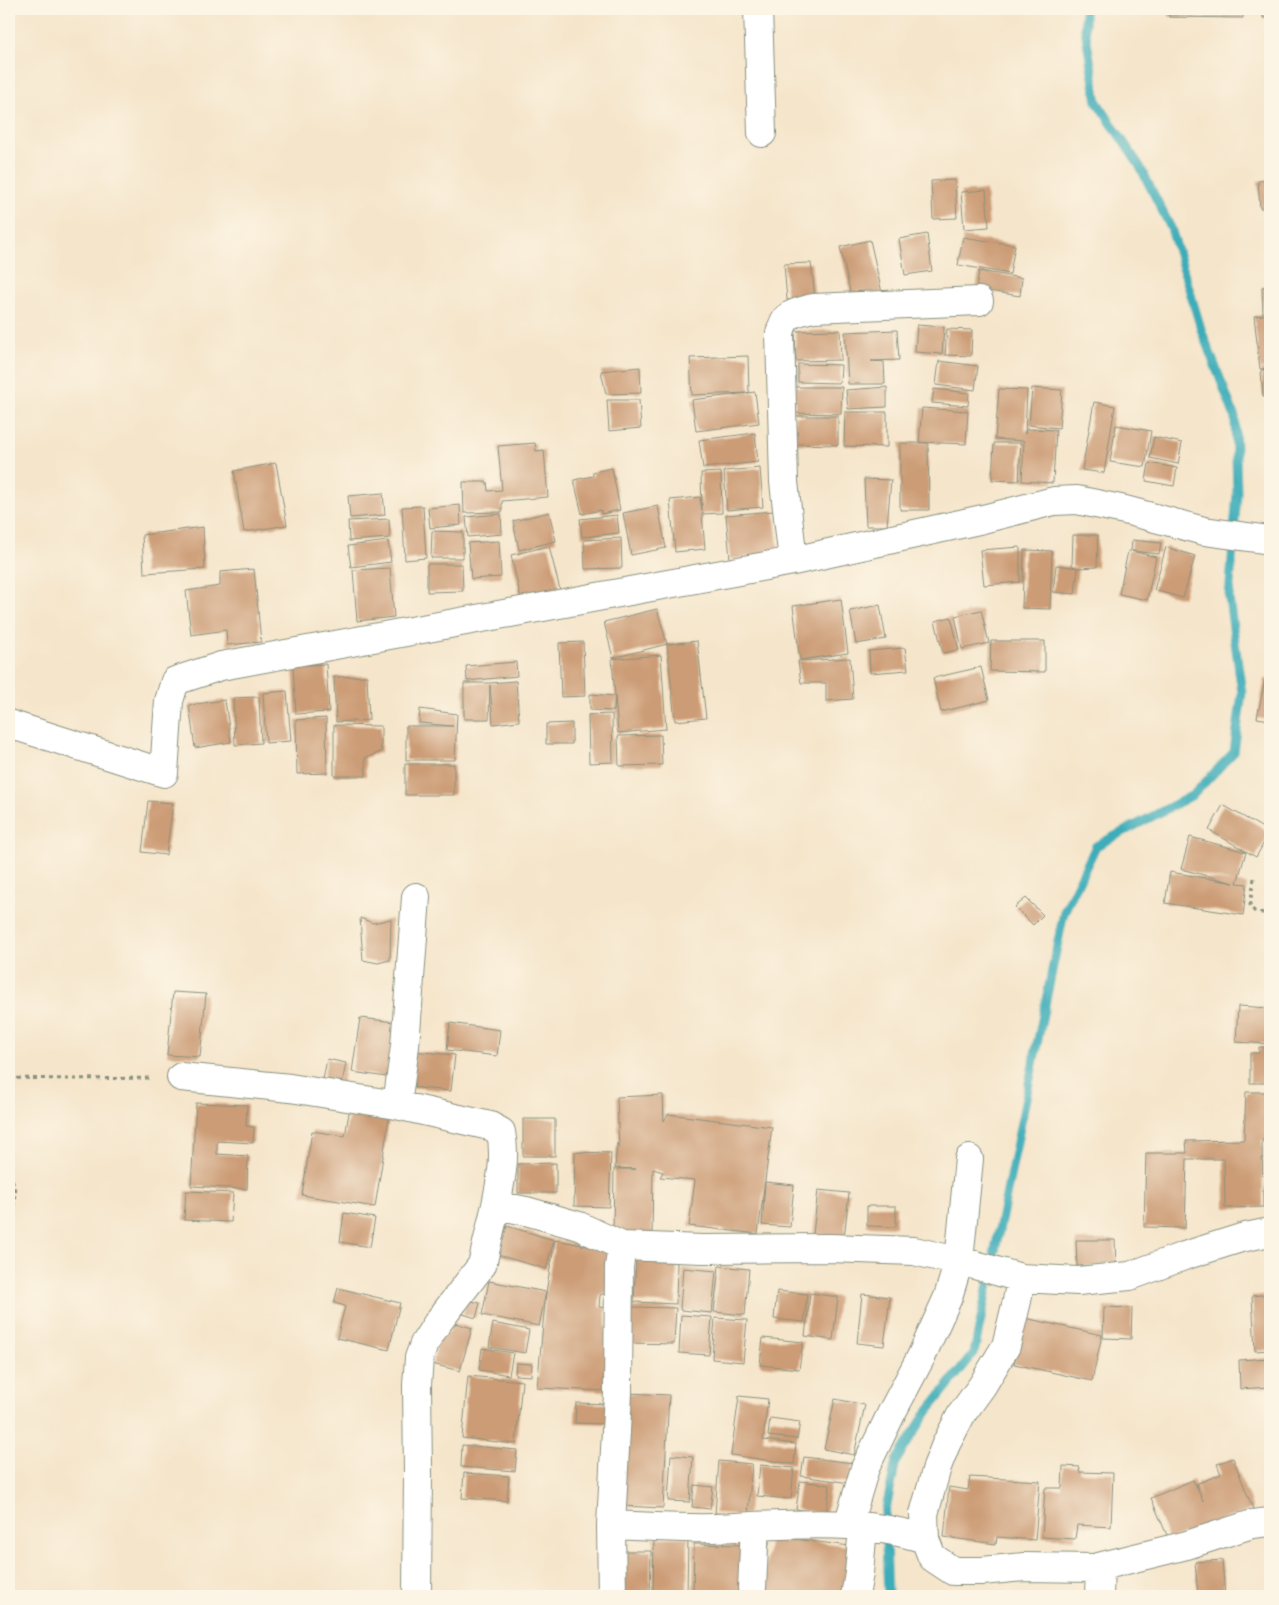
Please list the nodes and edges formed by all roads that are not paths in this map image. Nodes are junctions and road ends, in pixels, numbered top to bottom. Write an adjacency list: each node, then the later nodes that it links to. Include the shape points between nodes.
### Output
1 (758, 9): 2 (street)
2 (762, 133)
3 (979, 301): 5 (street, via 813,308 797,312 782,323 784,482)
4 (1270, 540): 5 (street, via 1204,531 1077,500 1054,501)
5 (793, 561): 6 (street, via 221,666 175,681 169,701 164,774)
6 (9, 724)
7 (416, 897): 9 (street, via 405,1046)
8 (181, 1077): 9 (street, via 290,1088)
9 (397, 1105): 11 (street, via 490,1126 501,1132 504,1162)
10 (969, 1159): 14 (street)
11 (496, 1205): 13 (street, via 579,1226); 23 (street, via 482,1265 438,1322 419,1358)
12 (1270, 1232): 15 (street, via 1240,1238 1130,1276 1078,1281)
13 (622, 1246): 14 (street, via 914,1251); 17 (street)
14 (967, 1263): 15 (street); 19 (street, via 865,1468)
15 (1021, 1278): 20 (street, via 1006,1346 961,1415 937,1467 924,1514)
16 (1270, 1522): 21 (street, via 1252,1524 1187,1545)
17 (611, 1525): 18 (street); 24 (street)
18 (755, 1526): 19 (street, via 803,1523); 22 (street)
19 (855, 1526): 20 (street, via 908,1533); 25 (street, via 859,1573)
20 (937, 1556): 21 (street, via 982,1571 1024,1567)
21 (1100, 1567): 26 (street)
22 (752, 1588)
23 (417, 1596)
24 (612, 1596)
25 (855, 1596)
26 (1099, 1596)

